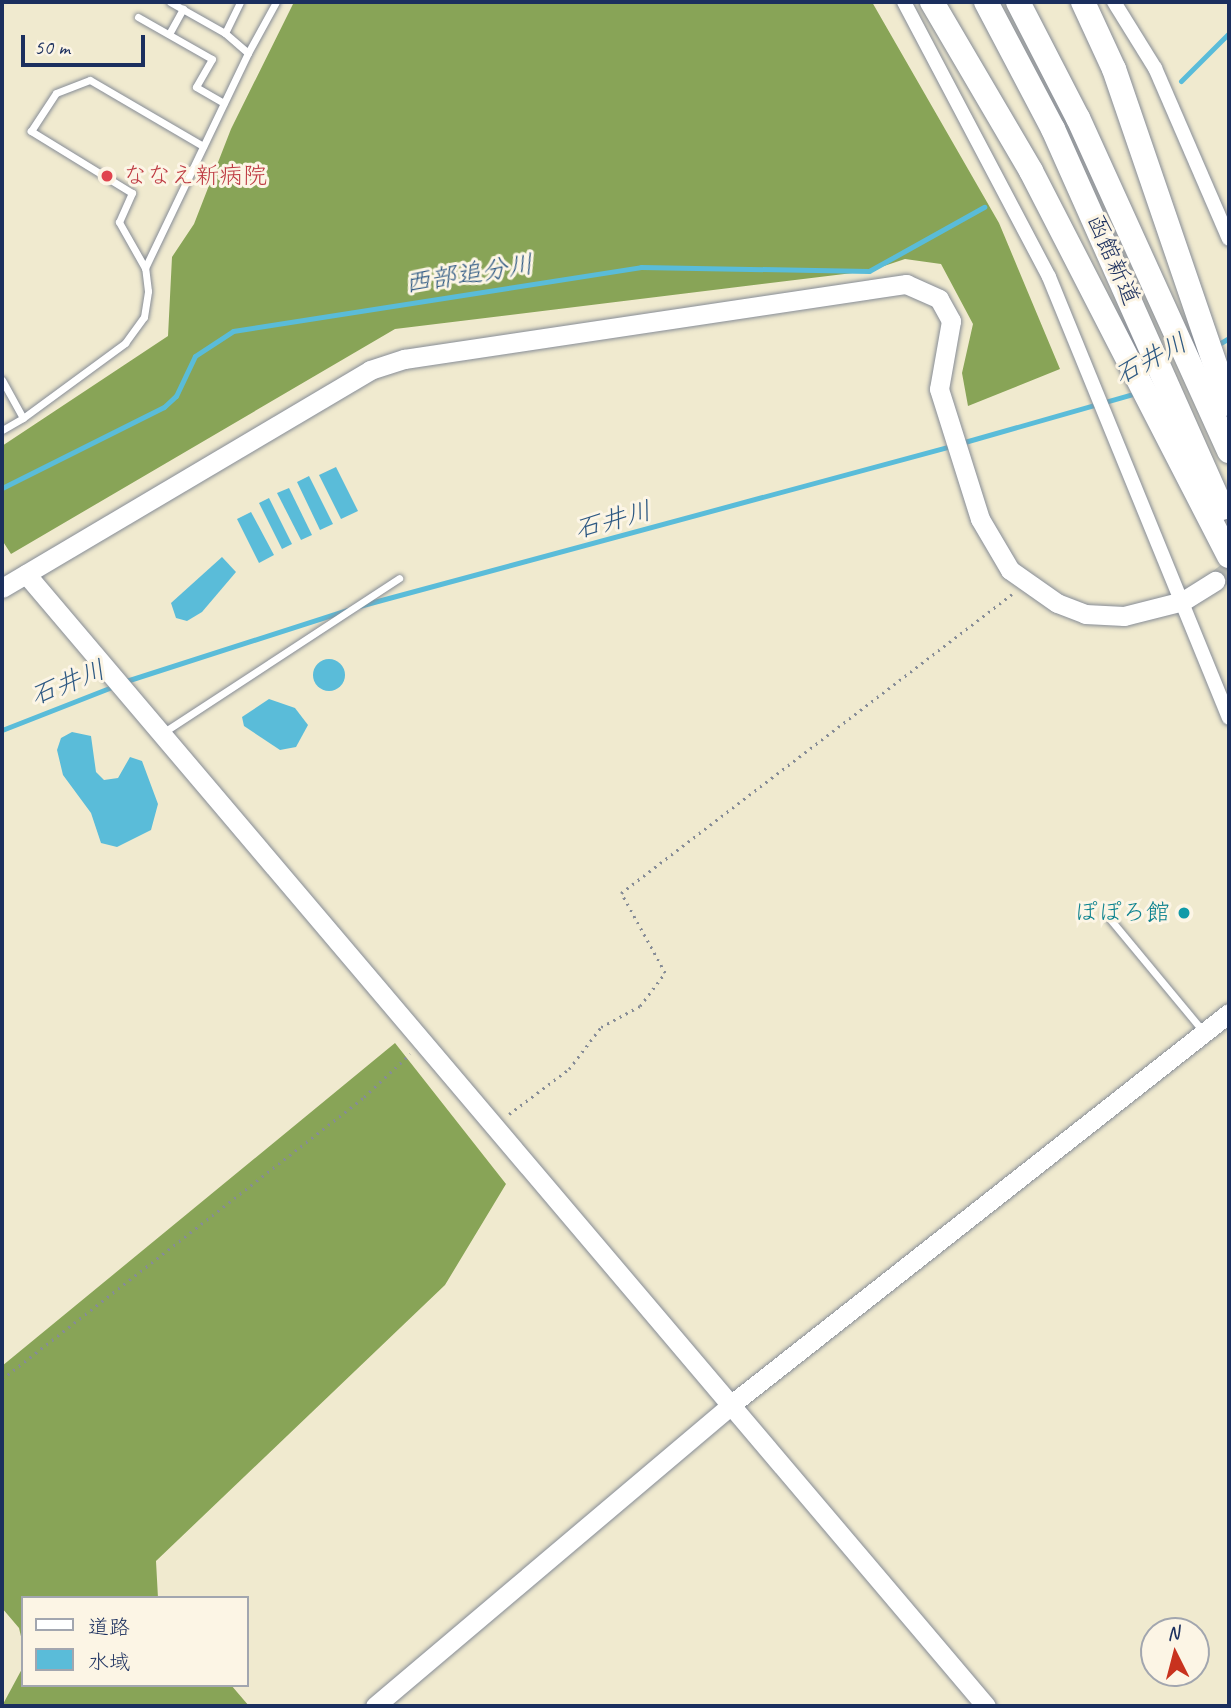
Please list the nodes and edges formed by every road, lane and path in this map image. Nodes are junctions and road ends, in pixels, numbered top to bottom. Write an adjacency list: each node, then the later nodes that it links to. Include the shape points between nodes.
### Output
1 (170, 2): 10 (lane)
2 (240, 2): 12 (lane)
3 (276, 2): 14 (lane)
4 (905, 2): 31 (street, via 1013,198)
5 (932, 2): 25 (highway, via 1031,171)
6 (986, 2): 24 (highway, 函館新道, via 1053,129)
7 (1018, 2): 23 (highway, 函館新道, via 1079,118)
8 (1083, 2): 20 (highway, via 1114,69)
9 (1114, 2): 17 (street, via 1155,68)
10 (183, 9): 12 (lane); 13 (lane)
11 (138, 17): 13 (lane)
12 (225, 33): 14 (lane)
13 (169, 34): 15 (lane, via 212,59 197,87)
14 (248, 52): 15 (lane)
15 (224, 103): 16 (lane)
16 (203, 146): 18 (lane); 18 (lane, via 90,80 56,93 31,131 132,192 120,222)
17 (1229, 239)
18 (145, 268): 21 (lane, via 144,317 125,343)
19 (2, 380): 21 (lane)
20 (1229, 404)
21 (23, 418): 22 (lane)
22 (2, 430)
23 (1229, 451)
24 (1229, 524)
25 (1229, 556)
26 (26, 575): 29 (street, via 381,366 906,284 925,287 946,308 953,334 939,389 950,432 989,539); 30 (street); 33 (street)
27 (399, 578): 33 (lane)
28 (1215, 581): 31 (street)
29 (1023, 582): 31 (street, via 1085,614 1124,616); 38 (path, via 999,607 621,893 665,973 640,1006 601,1027 569,1069)
30 (2, 587)
31 (1183, 601): 32 (street)
32 (1229, 718)
33 (160, 734): 37 (street)
34 (1105, 913): 36 (lane)
35 (1229, 1013): 36 (street)
36 (1203, 1031): 40 (street)
37 (422, 1042): 38 (street); 39 (path, via 364,1097)
38 (493, 1127): 40 (street)
39 (2, 1379)
40 (733, 1403): 41 (street); 42 (street)
41 (375, 1706)
42 (986, 1706)

